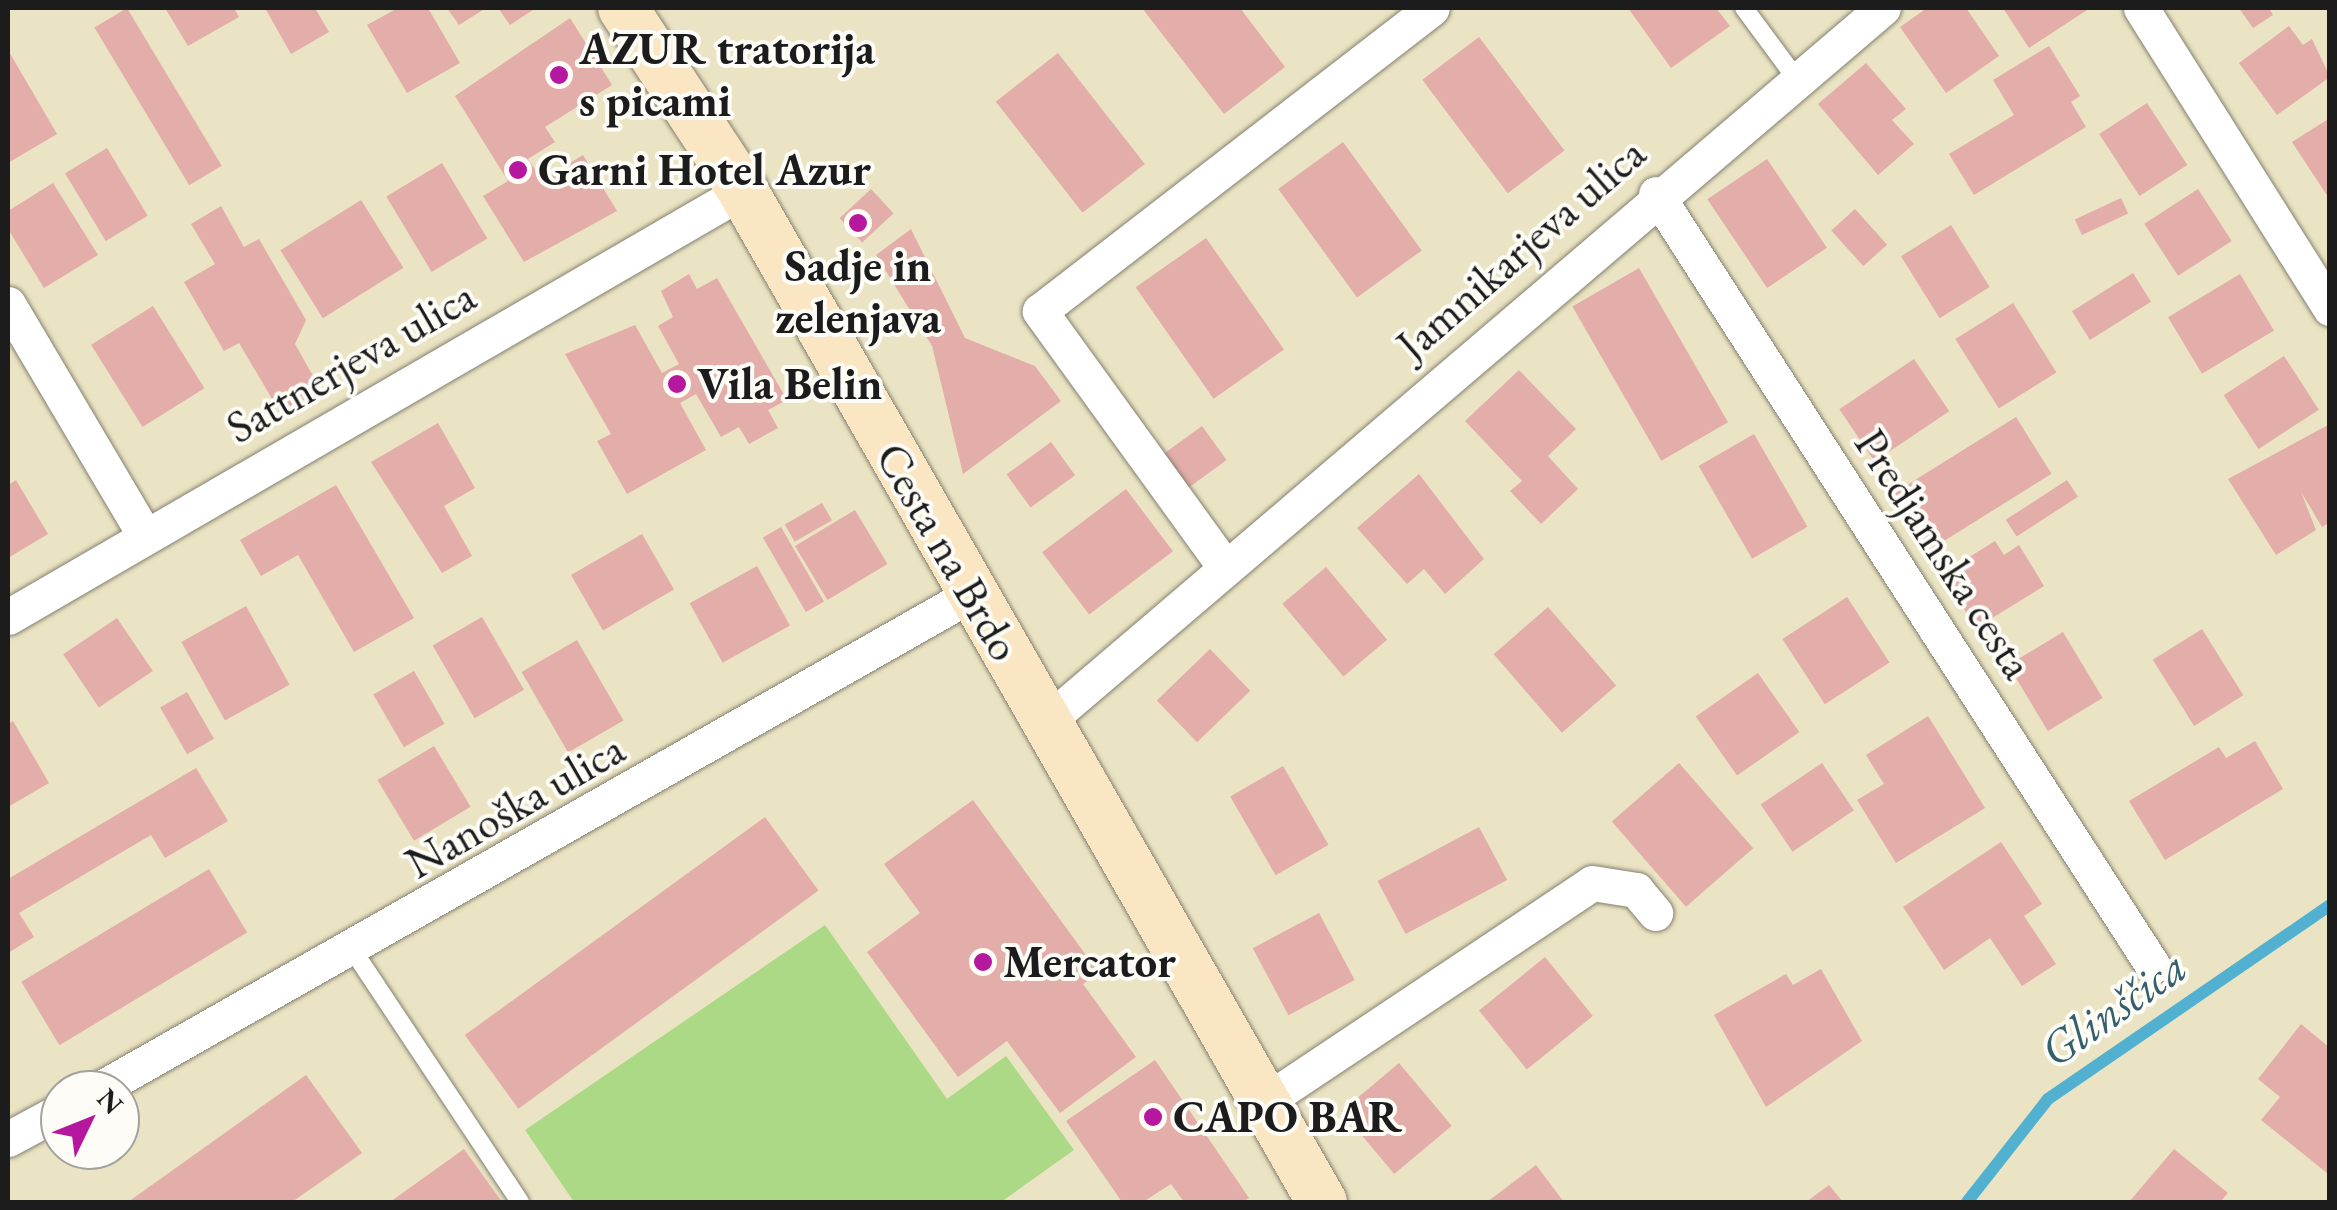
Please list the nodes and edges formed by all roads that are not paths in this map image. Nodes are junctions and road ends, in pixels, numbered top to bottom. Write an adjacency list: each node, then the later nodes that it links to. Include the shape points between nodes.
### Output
1 (623, 8): 7 (street, Cesta na Brdo)
2 (1432, 8): 12 (street, via 1040,310)
3 (1744, 8): 6 (lane)
4 (1882, 8): 6 (street, Jamnikarjeva ulica)
5 (2141, 8): 10 (street)
6 (1795, 77): 8 (street, Jamnikarjeva ulica)
7 (743, 192): 11 (street, Sattnerjeva ulica); 13 (street, Cesta na Brdo)
8 (1656, 194): 12 (street, Jamnikarjeva ulica); 18 (street, Predjamska cesta)
9 (8, 304): 11 (street)
10 (2330, 308)
11 (145, 536): 14 (street, Sattnerjeva ulica)
12 (1225, 566): 15 (street, Jamnikarjeva ulica)
13 (972, 594): 15 (street, Cesta na Brdo); 17 (street, Nanoška ulica)
14 (8, 617)
15 (1046, 722): 20 (street, Cesta na Brdo)
16 (1655, 913): 20 (street, via 1636,890 1592,883)
17 (354, 952): 19 (street, Nanoška ulica); 23 (lane)
18 (2153, 966)
19 (135, 1070)
20 (1264, 1102): 24 (street, Cesta na Brdo)
21 (40, 1122): 22 (street)
22 (8, 1139)
23 (520, 1202)
24 (1322, 1202)

